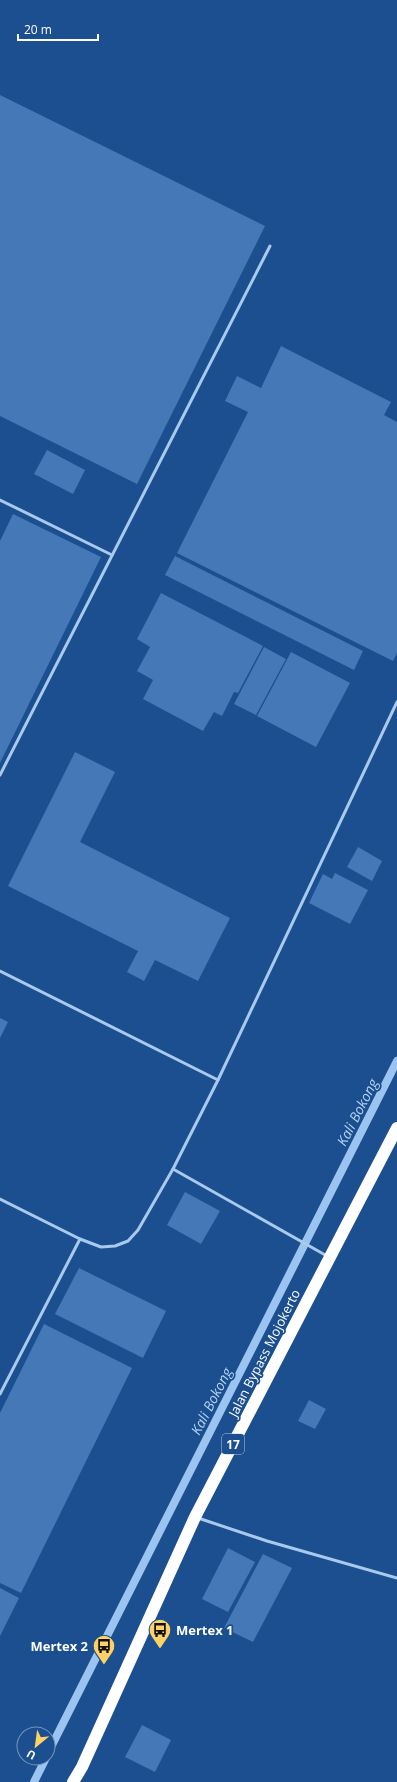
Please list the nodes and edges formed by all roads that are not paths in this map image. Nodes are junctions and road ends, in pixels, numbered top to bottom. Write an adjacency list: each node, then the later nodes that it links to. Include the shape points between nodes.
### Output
1 (270, 246): 3 (lane)
2 (0, 500): 3 (lane)
3 (112, 555): 5 (lane)
4 (397, 702): 7 (lane)
5 (0, 775)
6 (0, 971): 7 (lane)
7 (218, 1080): 9 (lane)
8 (397, 1128): 12 (highway, Jalan Bypass Mojokerto / 17)
9 (174, 1169): 11 (lane, via 138,1230 128,1241 115,1246 101,1247); 12 (lane)
10 (0, 1199): 11 (lane)
11 (80, 1239): 13 (lane)
12 (329, 1258): 14 (highway, Jalan Bypass Mojokerto / 17)
13 (0, 1394)
14 (195, 1517): 15 (lane, via 267,1541); 16 (highway, Jalan Bypass Mojokerto / 17)
15 (397, 1578)
16 (82, 1767): 17 (highway, Jalan Bypass Mojokerto / 17); 18 (highway, Jalan Bypass Mojokerto / 17)
17 (73, 1782)
18 (82, 1782)

